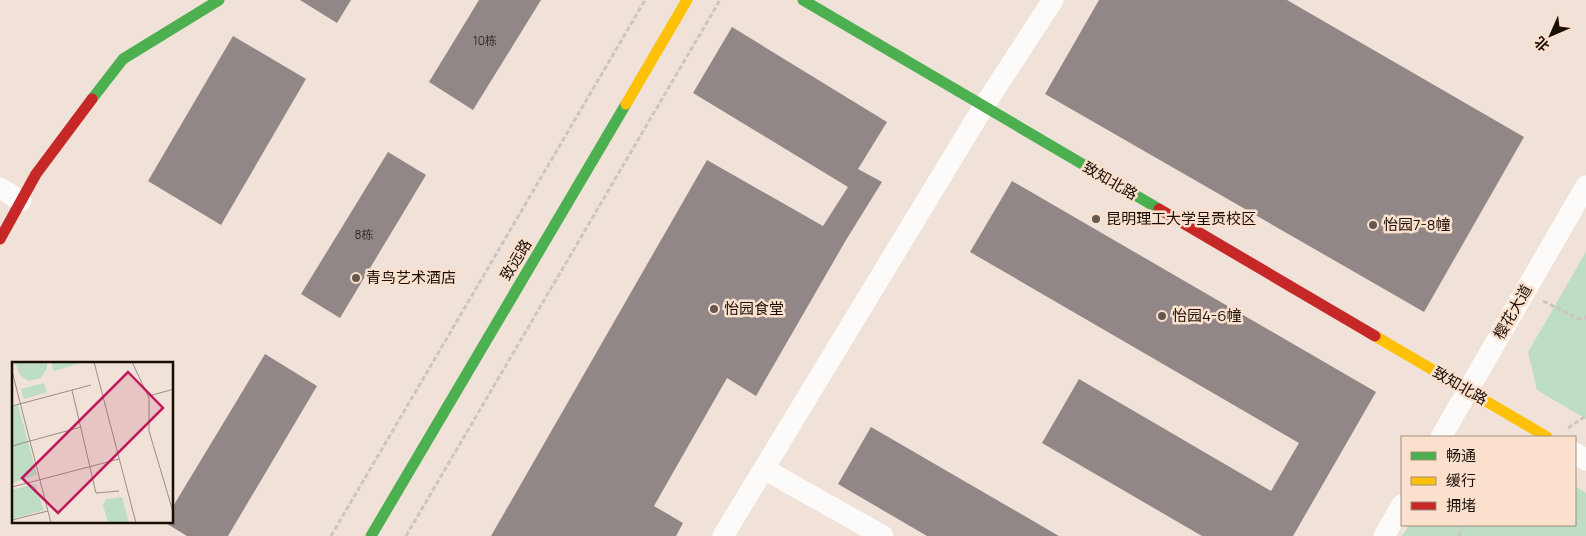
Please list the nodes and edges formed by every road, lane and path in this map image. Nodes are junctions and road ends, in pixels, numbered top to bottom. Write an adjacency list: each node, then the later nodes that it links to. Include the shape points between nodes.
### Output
1 (219, 0): 10 (street, via 123,59 36,174)
2 (645, 0): 19 (path)
3 (688, 0): 20 (street, 致远路)
4 (720, 0): 21 (path)
5 (803, 0): 7 (street, 致知北路)
6 (1053, 0): 7 (street)
7 (984, 106): 14 (street, 致知北路); 17 (street)
8 (1586, 186): 12 (street, 樱花大道)
9 (0, 188): 10 (street)
10 (21, 201): 11 (street)
11 (0, 239)
12 (1525, 292): 13 (path, via 1579,319); 14 (street, 樱花大道)
13 (1586, 316)
14 (1468, 390): 15 (street, 樱花大道); 16 (street, 致知北路)
15 (1442, 436)
16 (1545, 436)
17 (764, 469): 22 (street); 23 (street)
18 (1401, 507): 24 (street)
19 (331, 536)
20 (371, 536)
21 (406, 536)
22 (723, 536)
23 (883, 536)
24 (1384, 536)

